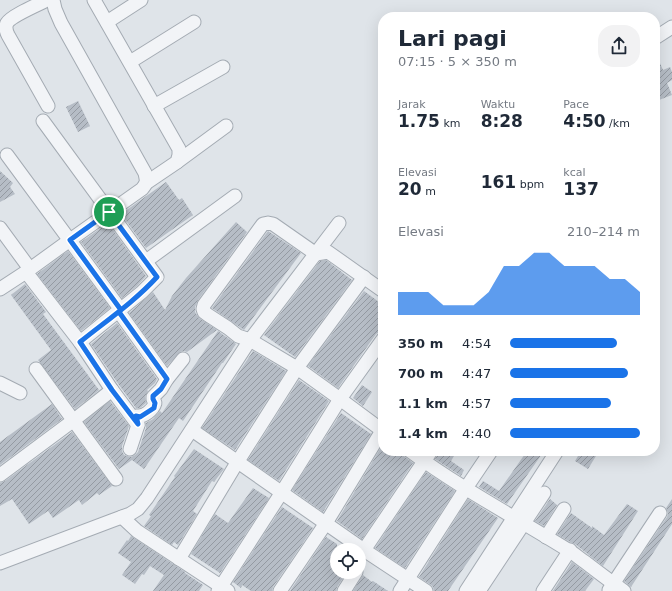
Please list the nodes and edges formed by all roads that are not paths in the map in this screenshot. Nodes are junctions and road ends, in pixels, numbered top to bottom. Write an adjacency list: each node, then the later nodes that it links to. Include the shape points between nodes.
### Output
1 (47, 0): 11 (street, via 12,17 6,24 6,30)
2 (53, 0): 17 (street, via 61,23 145,173)
3 (94, 0): 5 (street)
4 (141, 0): 5 (street)
5 (106, 22): 9 (street)
6 (194, 22): 9 (street)
7 (672, 27): 8 (street)
8 (660, 35)
9 (130, 62): 12 (street)
10 (223, 67): 12 (street)
11 (48, 106)
12 (154, 106): 16 (street, via 179,149)
13 (43, 121): 19 (street)
14 (226, 126): 16 (street)
15 (7, 155): 22 (street)
16 (177, 162): 17 (street)
17 (146, 183): 19 (street, via 142,190)
18 (236, 196): 24 (street)
19 (109, 212): 22 (street); 24 (street)
20 (339, 223): 23 (street)
21 (0, 228): 25 (street)
22 (70, 240): 25 (street); 29 (street)
23 (316, 254): 26 (street, via 328,252); 30 (street); 30 (street, via 273,224 263,224 203,309 238,336)
24 (146, 261): 29 (street, via 157,277 148,288)
25 (28, 270): 28 (street); 31 (street)
26 (364, 278): 27 (street); 34 (street)
27 (378, 288)
28 (0, 289)
29 (120, 311): 31 (street); 36 (street)
30 (250, 340): 34 (street); 44 (street)
31 (80, 342): 38 (street)
32 (378, 346): 40 (street)
33 (183, 359): 36 (street)
34 (297, 368): 40 (street); 50 (street)
35 (36, 369): 41 (street)
36 (167, 379): 42 (street, via 153,396 154,408 140,417 136,416)
37 (0, 383): 39 (street)
38 (112, 390): 41 (street); 42 (street)
39 (20, 393)
40 (340, 399): 43 (street); 54 (street)
41 (74, 420): 51 (street); 52 (street)
42 (138, 424): 46 (street)
43 (378, 426)
44 (192, 430): 50 (street); 58 (street, via 140,506)
45 (378, 438): 60 (street)
46 (130, 449)
47 (428, 456): 53 (street); 64 (street)
48 (487, 456): 53 (street)
49 (554, 456): 59 (street)
50 (238, 461): 54 (street); 65 (street)
51 (0, 475)
52 (116, 479)
53 (466, 488): 59 (street); 68 (street)
54 (282, 492): 60 (street); 69 (street)
55 (544, 493): 59 (street)
56 (564, 509): 61 (street)
57 (660, 513): 70 (street)
58 (122, 517): 65 (street, via 137,531); 66 (street)
59 (519, 521): 61 (street); 75 (street); 76 (street)
60 (326, 523): 62 (street); 71 (street)
61 (546, 537): 63 (street)
62 (354, 543)
63 (570, 550): 70 (street); 77 (street)
64 (366, 552): 68 (street)
65 (179, 559): 69 (street)
66 (0, 564)
67 (352, 579): 72 (street)
68 (407, 579): 73 (street); 74 (street)
69 (222, 589)
70 (615, 589)
71 (280, 591)
72 (344, 591)
73 (400, 591)
74 (426, 591)
75 (466, 591)
76 (479, 591)
77 (543, 591)

